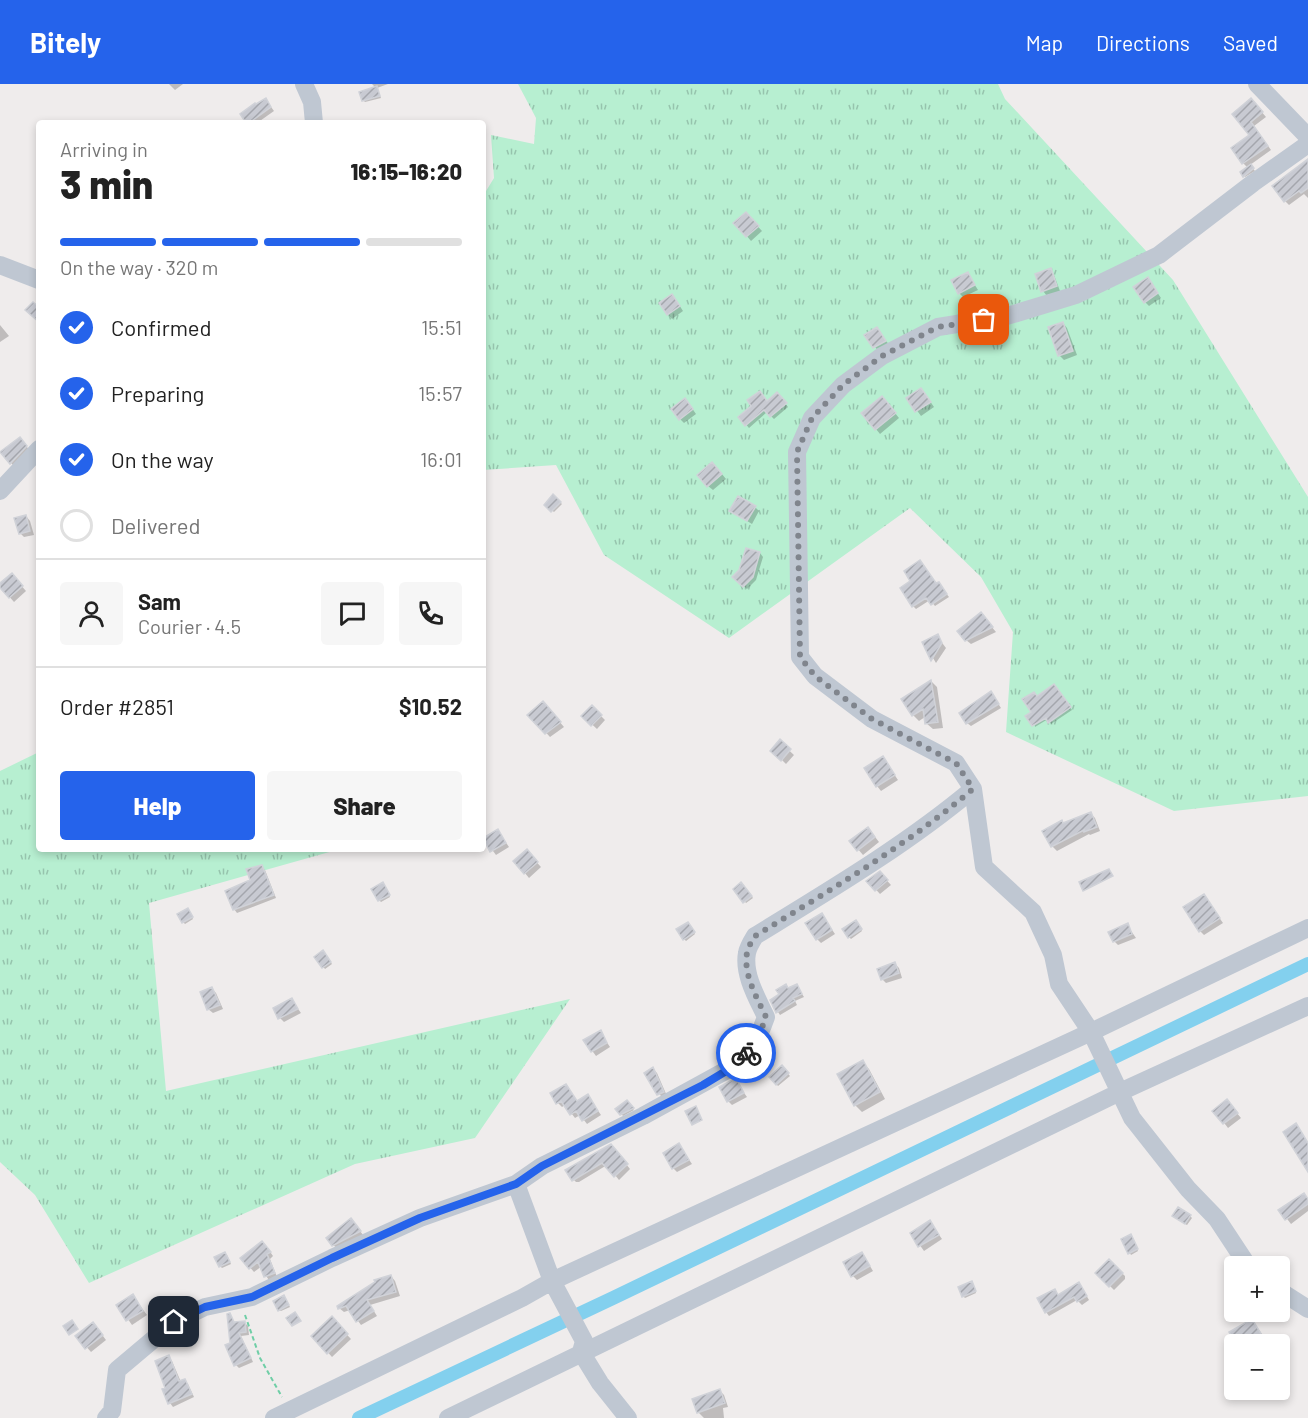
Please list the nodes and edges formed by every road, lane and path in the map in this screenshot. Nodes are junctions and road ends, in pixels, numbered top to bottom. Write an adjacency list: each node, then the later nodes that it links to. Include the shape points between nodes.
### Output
1 (304, 84): 3 (street, via 312,102)
2 (1257, 84): 4 (street)
3 (314, 120)
4 (1308, 136)
5 (1308, 144): 10 (street, via 1159,255 1076,295 1007,316 938,327 882,356 843,385 812,418 797,452 800,657 815,676 872,719 956,763)
6 (0, 265): 7 (street)
7 (36, 279)
8 (36, 452): 9 (street)
9 (0, 491)
10 (973, 789): 13 (street, via 984,867 1033,912 1053,955 1059,984); 15 (street, via 857,873 755,936 747,951 746,968 766,1017 758,1038 736,1065 542,1166)
11 (1308, 928): 13 (street)
12 (1308, 1006): 14 (street)
13 (1092, 1036): 14 (street); 17 (street)
14 (1118, 1089): 16 (street, via 1146,1137 1217,1219); 21 (street)
15 (516, 1184): 17 (street); 19 (street, via 420,1218)
16 (1241, 1256)
17 (556, 1287): 21 (street); 22 (street, via 522,1298)
18 (1290, 1297): 20 (street)
19 (241, 1300): 22 (path, via 260,1358); 23 (street, via 205,1307 174,1322 117,1370 112,1411)
20 (1308, 1309)
21 (582, 1347): 25 (street); 26 (street, via 600,1383)
22 (290, 1410): 24 (street)
23 (106, 1418)
24 (273, 1418)
25 (448, 1418)
26 (628, 1418)

